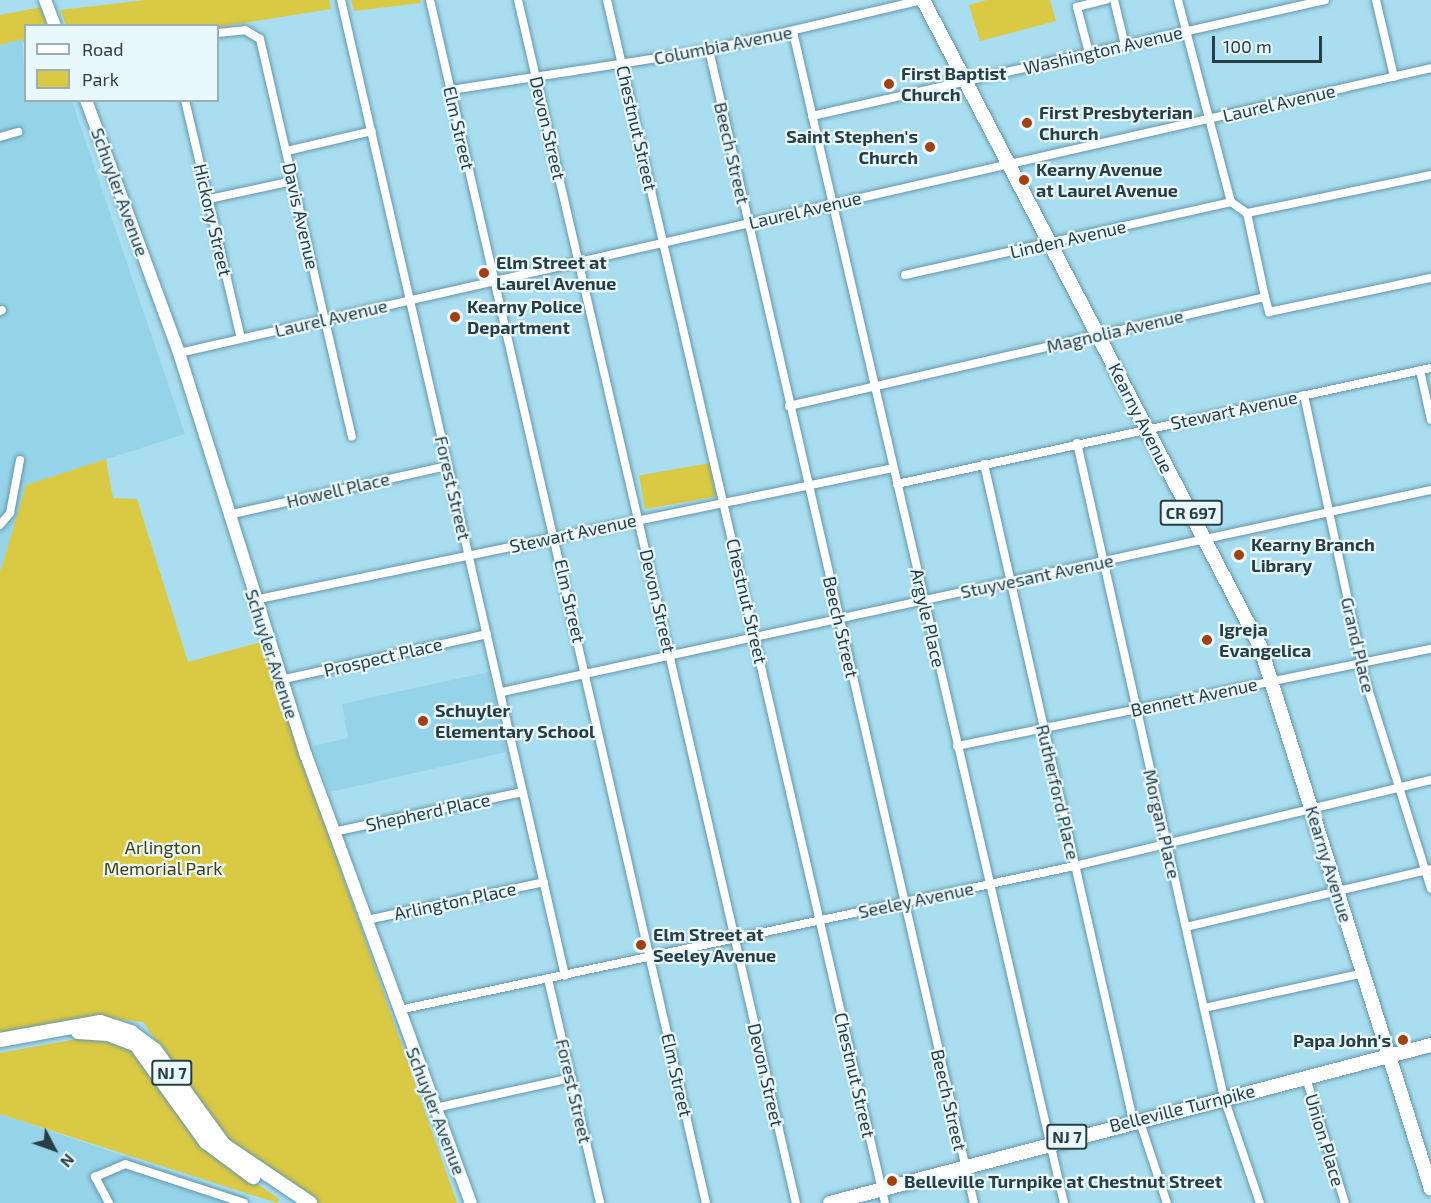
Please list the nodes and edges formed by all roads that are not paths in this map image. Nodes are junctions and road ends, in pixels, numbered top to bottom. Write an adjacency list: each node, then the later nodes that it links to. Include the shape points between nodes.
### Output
1 (45, 0): 13 (main road)
2 (341, 0): 30 (street, Forest Street)
3 (430, 0): 25 (street, Elm Street)
4 (518, 0): 22 (street, Devon Street)
5 (608, 0): 20 (street, Chestnut Street)
6 (923, 0): 15 (street, Columbia Avenue); 24 (main road, Kearny Avenue / CR 697)
7 (1106, 0): 19 (street, via 1077,6)
8 (1114, 0): 17 (street)
9 (1178, 0): 14 (street)
10 (1325, 0): 12 (street, Washington Avenue)
11 (1376, 0): 23 (street)
12 (1284, 4): 14 (street, Washington Avenue)
13 (53, 20)
14 (1186, 31): 17 (street, Washington Avenue); 29 (street)
15 (793, 32): 18 (street, Columbia Avenue); 28 (street, Argyle Place)
16 (219, 33): 33 (street, Davis Avenue, via 245,30 260,39)
17 (1125, 45): 19 (street, Washington Avenue)
18 (709, 50): 20 (street, Columbia Avenue); 41 (street, Beech Street)
19 (1089, 53): 24 (street, Washington Avenue)
20 (623, 63): 22 (street, Columbia Avenue); 42 (street, Chestnut Street)
21 (1431, 68): 23 (street, Laurel Avenue)
22 (536, 76): 25 (street, Columbia Avenue); 44 (street, Devon Street)
23 (1394, 77): 29 (street, Laurel Avenue)
24 (966, 81): 28 (street, Washington Avenue); 34 (main road, Kearny Avenue / CR 697)
25 (450, 90): 47 (street, Elm Street)
26 (87, 102): 53 (main road, Schuyler Avenue)
27 (185, 102): 37 (street, Hickory Street)
28 (812, 116): 39 (street, Argyle Place)
29 (1209, 118): 34 (street, Laurel Avenue); 38 (street)
30 (372, 131): 33 (street); 49 (street, Forest Street)
31 (18, 132): 32 (street)
32 (0, 137)
33 (286, 151): 36 (street, Davis Avenue)
34 (1008, 164): 39 (street, Laurel Avenue); 43 (main road, Kearny Avenue / CR 697)
35 (1431, 175): 40 (street)
36 (293, 181): 37 (street); 50 (street, Davis Avenue)
37 (209, 199): 52 (street, Hickory Street)
38 (1231, 202): 40 (street); 43 (street, Linden Avenue)
39 (832, 203): 41 (street, Laurel Avenue); 56 (street, Argyle Place)
40 (1247, 213): 48 (street)
41 (748, 224): 42 (street, Laurel Avenue); 58 (street, Beech Street)
42 (663, 242): 44 (street, Laurel Avenue); 70 (street, Chestnut Street)
43 (1050, 243): 45 (street, Linden Avenue); 51 (main road, Kearny Avenue / CR 697)
44 (579, 263): 47 (street, Laurel Avenue); 73 (street, Devon Street)
45 (905, 275)
46 (1431, 278): 48 (street, via 1269,312)
47 (495, 281): 49 (street, Laurel Avenue); 75 (street, Elm Street)
48 (1265, 297): 51 (street, Magnolia Avenue)
49 (410, 300): 50 (street, Laurel Avenue); 65 (street, Forest Street)
50 (324, 320): 52 (street, Laurel Avenue); 61 (street, Davis Avenue)
51 (1098, 335): 56 (street, Magnolia Avenue); 60 (main road, Kearny Avenue / CR 697)
52 (241, 339): 53 (street, Laurel Avenue)
53 (179, 353): 72 (main road, Schuyler Avenue)
54 (1431, 368): 55 (street, Stewart Avenue)
55 (1420, 370): 57 (street, Stewart Avenue); 59 (street)
56 (874, 385): 58 (street, Magnolia Avenue); 66 (street, Argyle Place)
57 (1304, 395): 60 (street, Stewart Avenue); 71 (street, Grand Place)
58 (789, 406): 67 (street, Beech Street)
59 (1431, 420)
60 (1147, 428): 62 (street, Stewart Avenue); 76 (main road, Kearny Avenue / CR 697)
61 (352, 437)
62 (1077, 442): 64 (street, Stewart Avenue); 78 (street, Morgan Place)
63 (20, 460): 74 (street, via 10,513)
64 (984, 464): 68 (street, Stewart Avenue); 79 (street, Rutherford Place)
65 (448, 466): 72 (street, Howell Place); 77 (street, Forest Street)
66 (893, 468): 67 (street, Stewart Avenue); 68 (street, Argyle Place)
67 (808, 483): 70 (street, Stewart Avenue); 82 (street, Beech Street)
68 (897, 484): 81 (street, Argyle Place)
69 (1431, 490): 71 (street, Stuyvesant Avenue)
70 (723, 502): 73 (street, Stewart Avenue); 84 (street, Chestnut Street)
71 (1329, 512): 76 (street, Stuyvesant Avenue); 87 (street, Grand Place)
72 (228, 515): 80 (main road, Schuyler Avenue)
73 (638, 519): 75 (street, Stewart Avenue); 86 (street, Devon Street)
74 (0, 525)
75 (555, 537): 77 (street, Stewart Avenue); 88 (street, Elm Street)
76 (1204, 539): 78 (street, Stuyvesant Avenue); 90 (main road, Kearny Avenue / CR 697, via 1255,636)
77 (469, 555): 80 (street, Stewart Avenue); 83 (street, Forest Street)
78 (1103, 561): 79 (street, Stuyvesant Avenue); 92 (street, Morgan Place)
79 (1011, 582): 81 (street, Stuyvesant Avenue); 93 (street, Rutherford Place)
80 (254, 600): 89 (main road, Schuyler Avenue)
81 (925, 601): 82 (street, Stuyvesant Avenue); 94 (street, Argyle Place)
82 (840, 619): 84 (street, Stuyvesant Avenue); 107 (street, Beech Street)
83 (487, 634): 89 (street, Prospect Place); 91 (street, Forest Street)
84 (756, 637): 86 (street, Stuyvesant Avenue); 109 (street, Chestnut Street)
85 (1431, 649): 87 (street, Bennett Avenue)
86 (670, 655): 88 (street, Stuyvesant Avenue); 111 (street, Devon Street)
87 (1361, 664): 90 (street, Bennett Avenue); 96 (street, Grand Place)
88 (586, 673): 91 (street, Stuyvesant Avenue); 112 (street, Elm Street)
89 (280, 680): 99 (main road, Schuyler Avenue)
90 (1271, 681): 92 (street, Bennett Avenue); 98 (main road, Kearny Avenue / CR 697)
91 (502, 692): 97 (street, Forest Street)
92 (1136, 709): 93 (street, Bennett Avenue); 100 (street, Morgan Place)
93 (1043, 730): 94 (street, Bennett Avenue); 101 (street, Rutherford Place)
94 (957, 746): 104 (street, Argyle Place)
95 (1431, 780): 96 (street, Seeley Avenue)
96 (1399, 788): 98 (street, Seeley Avenue); 102 (street, Grand Place)
97 (523, 792): 99 (street, Shepherd Place); 103 (street, Forest Street)
98 (1312, 808): 100 (street, Seeley Avenue); 106 (main road, Kearny Avenue / CR 697)
99 (333, 832): 108 (main road, Schuyler Avenue)
100 (1167, 843): 101 (street, Seeley Avenue); 110 (street, Morgan Place)
101 (1075, 866): 104 (street, Seeley Avenue); 126 (street, Rutherford Place)
102 (1428, 869): 105 (street, Grand Place); 106 (street)
103 (544, 882): 108 (street, Arlington Place); 114 (street, Forest Street)
104 (989, 884): 107 (street, Seeley Avenue); 127 (street, Argyle Place)
105 (1431, 889)
106 (1337, 890): 110 (street); 113 (main road, Kearny Avenue / CR 697)
107 (904, 902): 109 (street, Seeley Avenue); 128 (street, Beech Street)
108 (367, 920): 117 (main road, Schuyler Avenue)
109 (820, 920): 111 (street, Seeley Avenue); 129 (street, Chestnut Street)
110 (1186, 927): 116 (street, Morgan Place)
111 (735, 939): 112 (street, Seeley Avenue); 138 (street, Devon Street)
112 (650, 957): 114 (street, Seeley Avenue); 137 (street, Elm Street)
113 (1364, 973): 116 (street); 121 (main road, Kearny Avenue / CR 697)
114 (565, 976): 115 (street, Seeley Avenue)
115 (549, 979): 117 (street, Seeley Avenue); 122 (street, Forest Street)
116 (1204, 1008): 124 (street, Morgan Place)
117 (399, 1010): 125 (main road, Schuyler Avenue)
118 (0, 1040): 134 (main road, NJ 7, via 100,1022 131,1032 155,1050 224,1145)
119 (1431, 1045): 121 (main road, Belleville Turnpike / NJ 7)
120 (0, 1049): 133 (main road, NJ 7, via 79,1032 131,1041 151,1061 206,1142)
121 (1390, 1056): 123 (main road, Belleville Turnpike / NJ 7); 130 (main road, Kearny Avenue)
122 (572, 1078): 125 (street); 136 (street, Forest Street)
123 (1306, 1078): 124 (main road, Belleville Turnpike / NJ 7); 145 (street, Union Place)
124 (1224, 1098): 126 (main road, Belleville Turnpike / NJ 7); 144 (street, Morgan Place)
125 (435, 1108): 135 (main road, Schuyler Avenue)
126 (1136, 1119): 127 (main road, Belleville Turnpike / NJ 7); 143 (street, Rutherford Place)
127 (1048, 1142): 128 (main road, Belleville Turnpike / NJ 7); 142 (street, Argyle Place)
128 (964, 1165): 129 (main road, Belleville Turnpike / NJ 7); 141 (street, Beech Street)
129 (881, 1188): 139 (main road, Belleville Turnpike / NJ 7); 140 (street, Chestnut Street)
130 (1431, 1189)
131 (109, 1203): 132 (street, via 95,1177 116,1166 132,1165)
132 (244, 1203)
133 (293, 1203)
134 (310, 1203)
135 (471, 1203)
136 (600, 1203)
137 (706, 1203)
138 (796, 1203)
139 (830, 1203)
140 (885, 1203)
141 (974, 1203)
142 (1064, 1203)
143 (1167, 1203)
144 (1260, 1203)
145 (1345, 1203)

